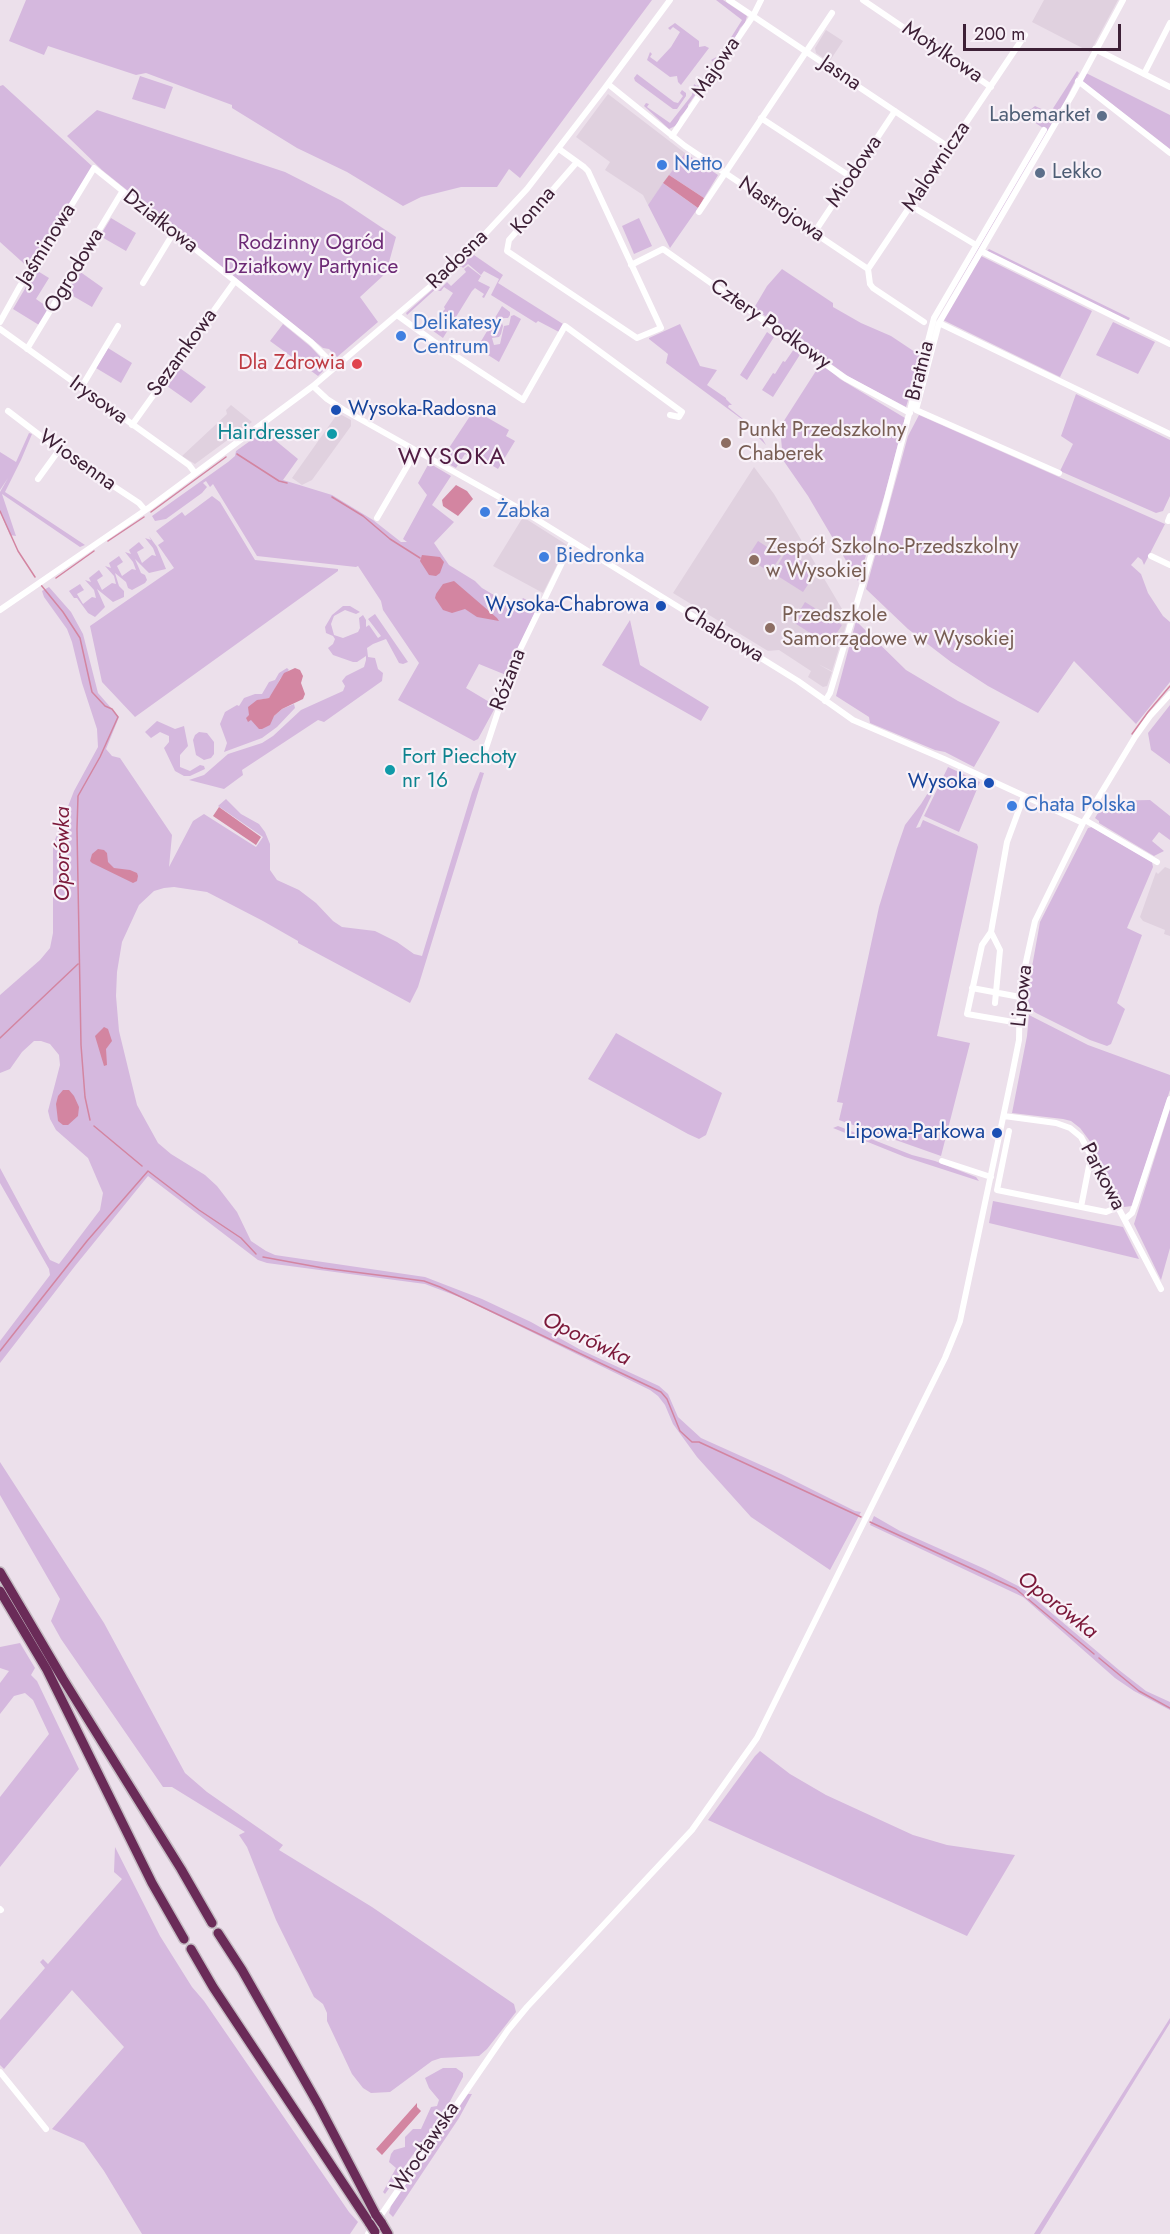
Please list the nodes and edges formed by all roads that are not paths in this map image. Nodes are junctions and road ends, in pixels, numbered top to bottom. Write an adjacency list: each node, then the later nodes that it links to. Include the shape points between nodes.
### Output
1 (670, 0): 14 (street, Radosna)
2 (729, 0): 7 (street, Jasna)
3 (761, 0): 7 (street, Majowa)
4 (863, 0): 15 (street, Motylkowa)
5 (1123, 0): 10 (street)
6 (832, 13): 11 (street)
7 (753, 16): 11 (street, Jasna); 20 (street, Majowa)
8 (1170, 23): 12 (street)
9 (1025, 35): 15 (street, Malownicza)
10 (1095, 49): 12 (street); 13 (street)
11 (807, 52): 17 (street, Jasna); 18 (street)
12 (1144, 74): 16 (street)
13 (1078, 81): 23 (street); 33 (street)
14 (608, 84): 20 (street, Nastrojowa); 22 (street, Radosna)
15 (991, 87): 21 (street, Malownicza)
16 (1170, 87)
17 (896, 111): 21 (street, Jasna); 27 (street, Miodowa)
18 (761, 118): 26 (street); 27 (street)
19 (1044, 130): 33 (street, Bratnia)
20 (672, 136): 26 (street, Nastrojowa)
21 (950, 148): 29 (street, Malownicza)
22 (559, 149): 24 (street); 38 (street, Radosna, via 460,261)
23 (1170, 153)
24 (577, 162): 34 (street, via 588,171); 34 (street, Konna, via 506,246 510,253 637,338 661,328)
25 (94, 168): 28 (street, Działkowa); 39 (street, Jaśminowa)
26 (724, 172): 30 (street); 32 (street, Nastrojowa)
27 (851, 177): 32 (street, Miodowa)
28 (122, 192): 31 (street, Działkowa); 45 (street, Ogrodowa)
29 (911, 206): 33 (street); 35 (street, Malownicza)
30 (699, 212)
31 (174, 232): 36 (street, Działkowa); 37 (street)
32 (814, 233): 35 (street, Nastrojowa)
33 (979, 248): 41 (street); 44 (street); 50 (street, Bratnia, via 934,318)
34 (631, 265): 50 (street, Cztery Podkowy, via 663,249 845,378)
35 (868, 269): 40 (street, via 873,288)
36 (235, 281): 46 (street, Działkowa); 52 (street, Sezamkowa)
37 (143, 284)
38 (398, 315): 46 (street, Radosna); 51 (street, via 523,400 565,326 682,412 679,417)
39 (0, 322)
40 (924, 322)
41 (939, 323): 50 (street); 53 (street)
42 (118, 326): 48 (street)
43 (0, 329): 45 (street, Irysowa)
44 (1170, 344)
45 (27, 350): 48 (street, Irysowa)
46 (336, 367): 47 (street, Radosna)
47 (313, 386): 55 (street, Chabrowa, via 344,410); 56 (street, Radosna)
48 (81, 388): 52 (street, Irysowa)
49 (8, 411): 54 (street, Wiosenna)
50 (913, 412): 57 (street); 66 (street, Bratnia)
51 (670, 415)
52 (132, 425): 56 (street, Irysowa)
53 (1170, 434)
54 (59, 450): 58 (street); 59 (street, Wiosenna)
55 (416, 451): 60 (street); 61 (street, Chabrowa)
56 (195, 473): 59 (street, Radosna)
57 (1059, 474)
58 (38, 479)
59 (145, 510): 64 (street, Radosna)
60 (377, 518)
61 (572, 542): 66 (street, Chabrowa); 67 (street, Różana, via 515,660)
62 (1151, 556): 63 (street)
63 (1170, 565)
64 (0, 610)
65 (1170, 694): 69 (street, Lipowa, via 1135,737)
66 (825, 701): 68 (street, Chabrowa, via 866,726)
67 (484, 754)
68 (1024, 796): 69 (street, Chabrowa); 71 (street, via 1007,842)
69 (1085, 821): 70 (street, Chabrowa); 74 (street, Lipowa, via 1035,921)
70 (1157, 862)
71 (991, 932): 72 (street, via 982,945); 73 (street, via 1000,950)
72 (972, 988): 73 (street); 76 (street, via 967,1014)
73 (996, 993): 74 (street); 75 (street)
74 (1020, 997): 76 (street, Lipowa)
75 (995, 1003)
76 (1019, 1023): 78 (street, Lipowa)
77 (1170, 1099): 85 (street, via 1132,1214)
78 (1004, 1116): 82 (street, Lipowa); 84 (street, Parkowa, via 1056,1123 1077,1133)
79 (1009, 1131): 83 (street, via 998,1190)
80 (942, 1161): 82 (street)
81 (1089, 1166): 83 (street)
82 (991, 1180): 96 (street, Wrocławska, via 956,1332 758,1738 692,1830 508,2030)
83 (1081, 1207): 84 (street, via 1106,1212)
84 (1118, 1207): 85 (street, Parkowa)
85 (1125, 1219): 86 (street, Parkowa)
86 (1161, 1289)
87 (0, 1572): 89 (highway)
88 (0, 1591): 89 (highway)
89 (39, 1647): 90 (highway, via 182,1869); 92 (highway, via 152,1883)
90 (212, 1923)
91 (218, 1933): 96 (highway, via 318,2104)
92 (184, 1939)
93 (191, 1949): 96 (highway)
94 (0, 2072): 95 (street)
95 (46, 2129)
96 (375, 2226): 97 (highway)
97 (388, 2234)

